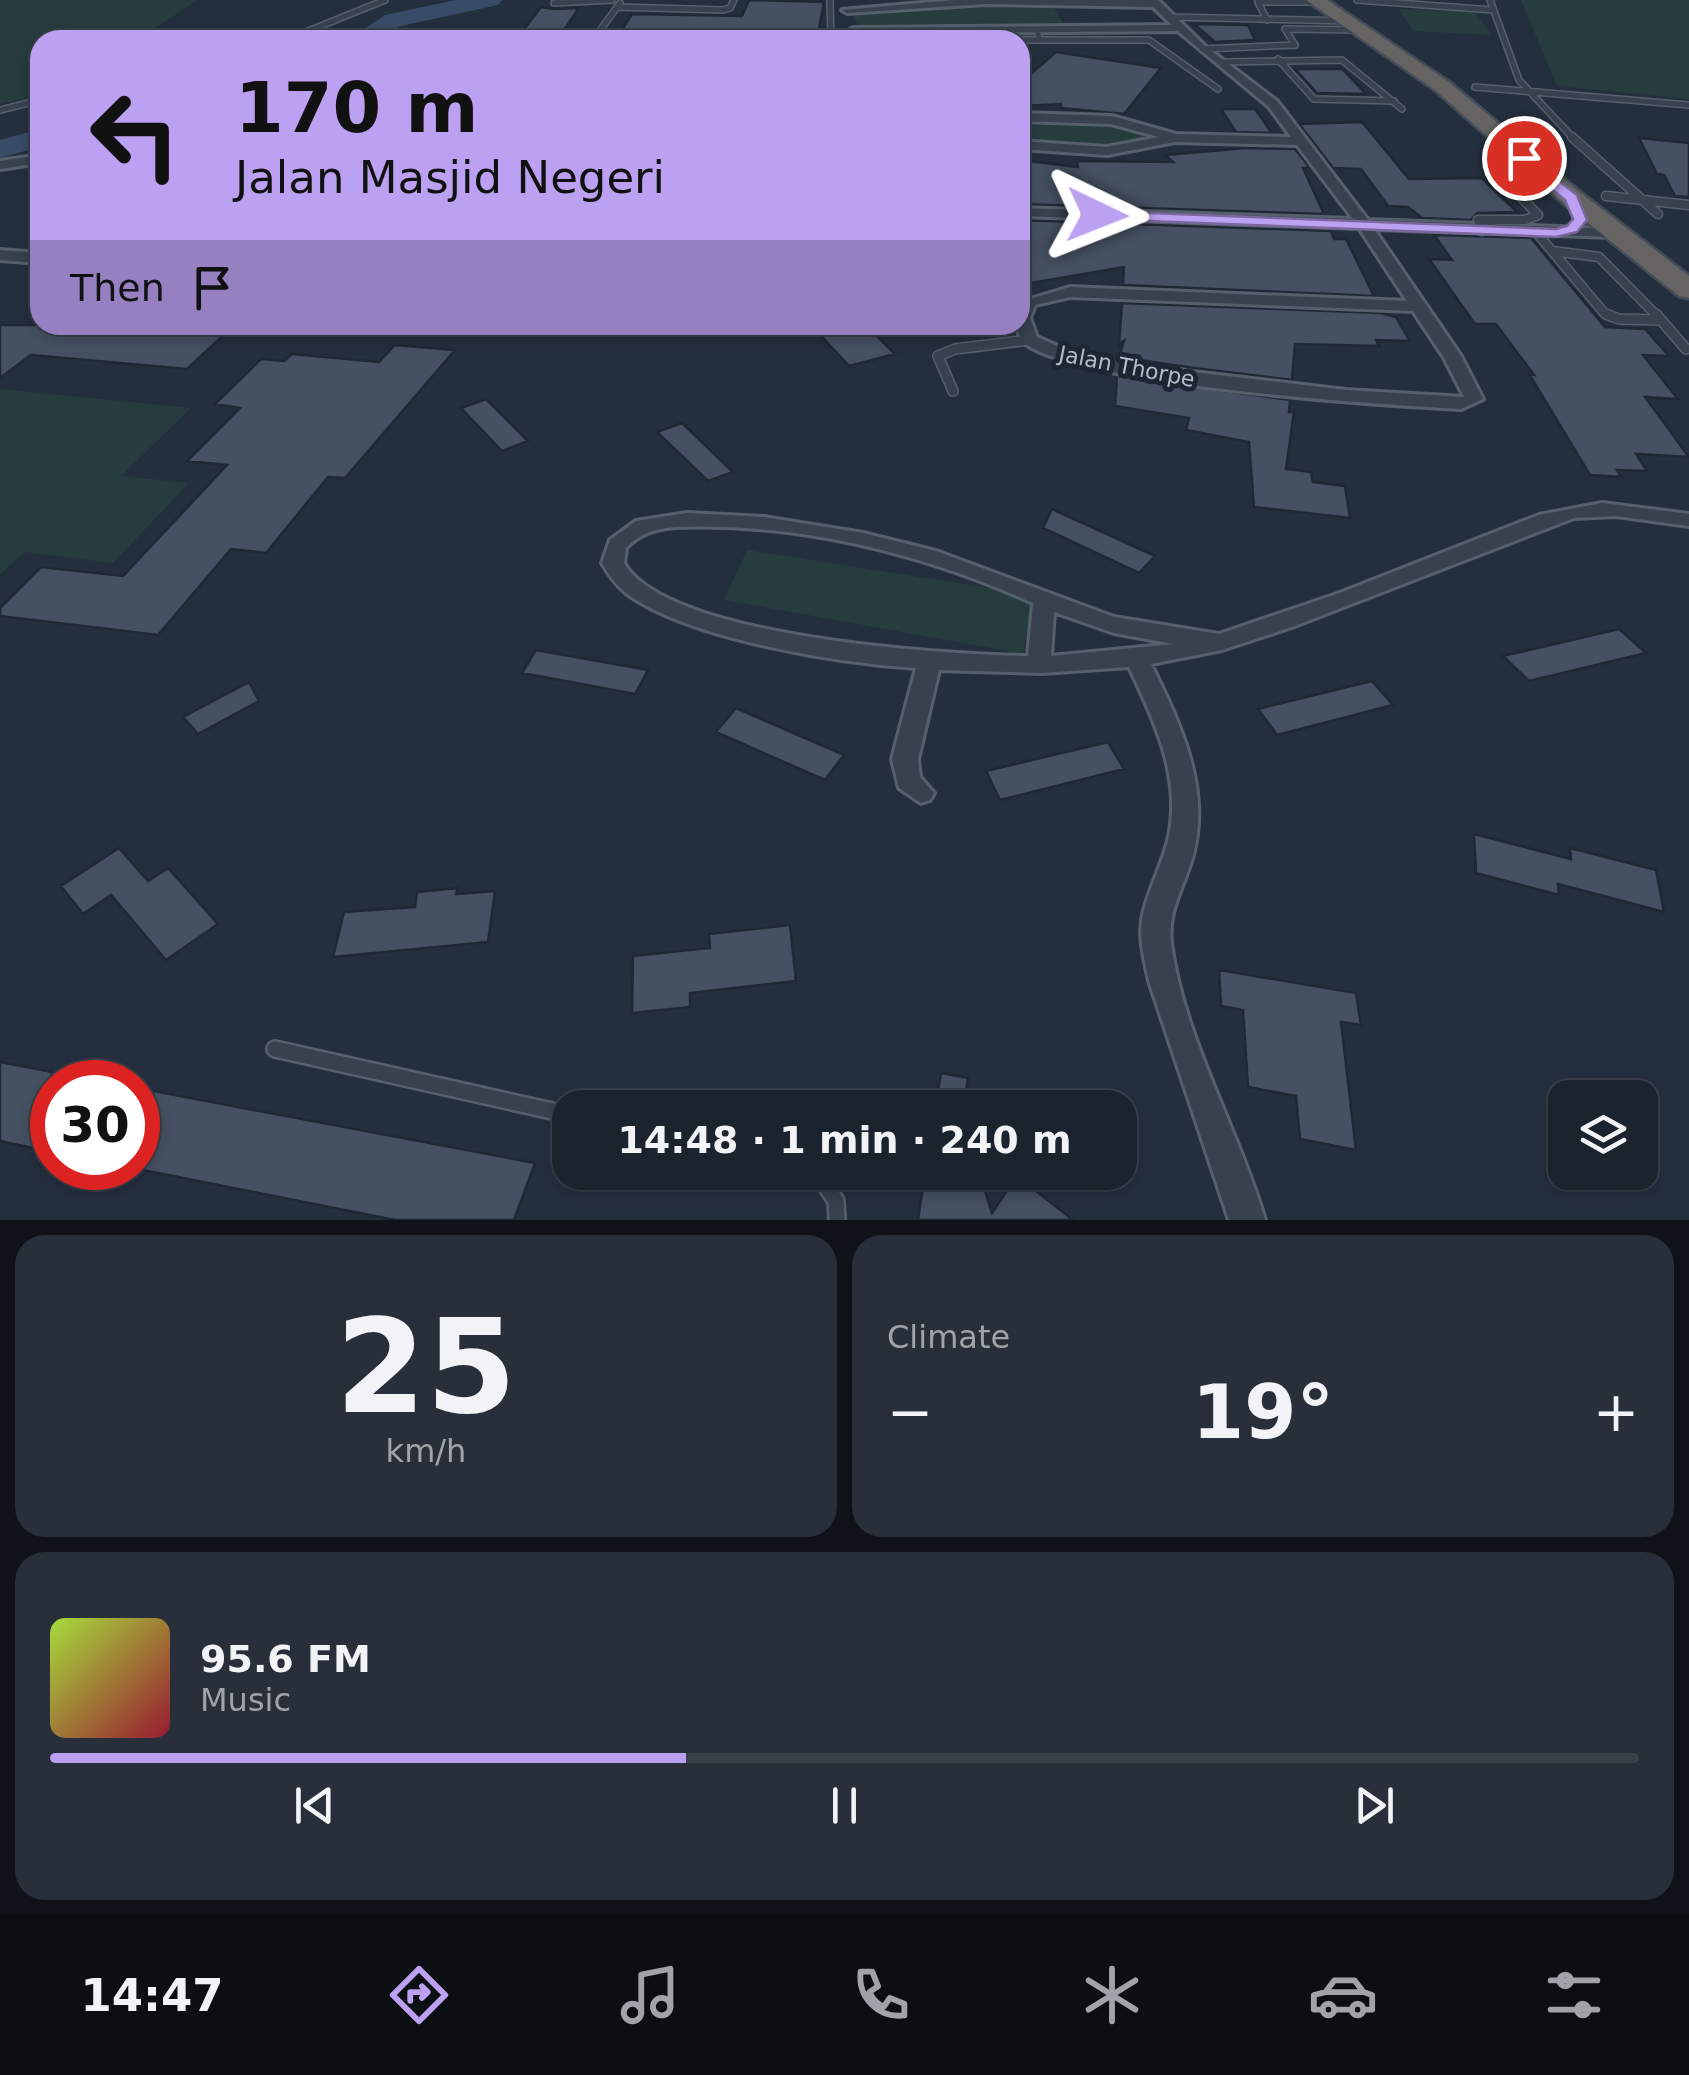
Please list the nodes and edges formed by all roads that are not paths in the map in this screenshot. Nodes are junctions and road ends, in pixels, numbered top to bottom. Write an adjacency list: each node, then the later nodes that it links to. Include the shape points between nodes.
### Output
1 (385, 0): 16 (lane)
2 (612, 0): 7 (lane)
3 (734, 0): 9 (lane, via 723,10)
4 (830, 0): 18 (lane)
5 (1490, 0): 11 (lane)
6 (1324, 1): 13 (highway); 14 (lane, via 1258,2); 26 (highway)
7 (554, 2)
8 (1154, 2): 10 (street); 12 (street)
9 (620, 3): 17 (lane)
10 (848, 5): 19 (street)
11 (1494, 10): 13 (lane); 28 (lane)
12 (1170, 17): 14 (lane); 15 (street)
13 (1357, 17): 14 (lane); 23 (lane, via 1287,29 1295,45); 42 (highway)
14 (1267, 20)
15 (1181, 28): 21 (street); 23 (street)
16 (311, 30)
17 (600, 30)
18 (831, 30)
19 (852, 30)
20 (1030, 35): 21 (street)
21 (1038, 35): 22 (lane); 27 (lane, via 1149,40)
22 (1030, 37)
23 (1202, 48): 25 (street)
24 (1278, 59): 25 (lane); 29 (lane, via 1347,61); 29 (lane, via 1314,99)
25 (1220, 62): 37 (street, via 1264,94)
26 (1475, 88): 28 (lane); 35 (highway)
27 (1218, 90)
28 (1526, 90): 31 (lane); 44 (lane, via 1580,146)
29 (1394, 101): 32 (lane)
30 (30, 102): 33 (lane)
31 (1689, 105)
32 (1402, 108)
33 (0, 110)
34 (1030, 117): 36 (street, via 1112,120)
35 (1518, 123)
36 (1175, 138): 37 (street); 38 (street, via 1116,151)
37 (1302, 141): 47 (street)
38 (1030, 146)
39 (30, 161): 40 (street)
40 (0, 164)
41 (1503, 178): 48 (lane, via 1538,215 1478,220)
42 (1576, 186): 44 (highway); 44 (highway); 50 (street, via 1580,220)
43 (1689, 204): 44 (lane)
44 (1620, 209): 46 (lane); 50 (street); 54 (highway); 55 (highway)
45 (1030, 212): 47 (street)
46 (1658, 214)
47 (1365, 226): 48 (street); 57 (street)
48 (1482, 230): 49 (street)
49 (1536, 232): 50 (street); 51 (lane)
50 (1556, 233)
51 (1552, 251): 58 (lane, via 1599,257); 58 (lane, via 1608,316)
52 (0, 255): 53 (street)
53 (30, 257)
54 (1689, 260)
55 (1689, 290)
56 (1030, 299): 57 (street, Jalan Thorpe, via 1084,292)
57 (1419, 306): 60 (street, Jalan Thorpe, via 1474,399 1461,404 1344,398 1070,358)
58 (1661, 320): 61 (lane)
59 (1027, 335): 60 (street, Jalan Thorpe)
60 (1029, 340): 62 (lane, via 938,356)
61 (1686, 349)
62 (953, 391)
63 (1689, 520): 65 (street, via 1575,512)
64 (1044, 600): 65 (street, via 1136,630); 67 (street, via 922,554 794,527 679,520 642,526 616,548 617,574 705,620 764,637); 68 (street)
65 (1222, 642): 66 (street)
66 (1136, 656): 68 (street); 74 (street, via 1170,728 1186,816 1180,852 1154,918 1165,985)
67 (930, 660): 68 (street); 69 (street, via 905,759 908,781)
68 (1038, 664)
69 (920, 793)
70 (275, 1049): 71 (lane)
71 (552, 1111)
72 (829, 1190): 73 (lane)
73 (837, 1220)
74 (1247, 1220)

